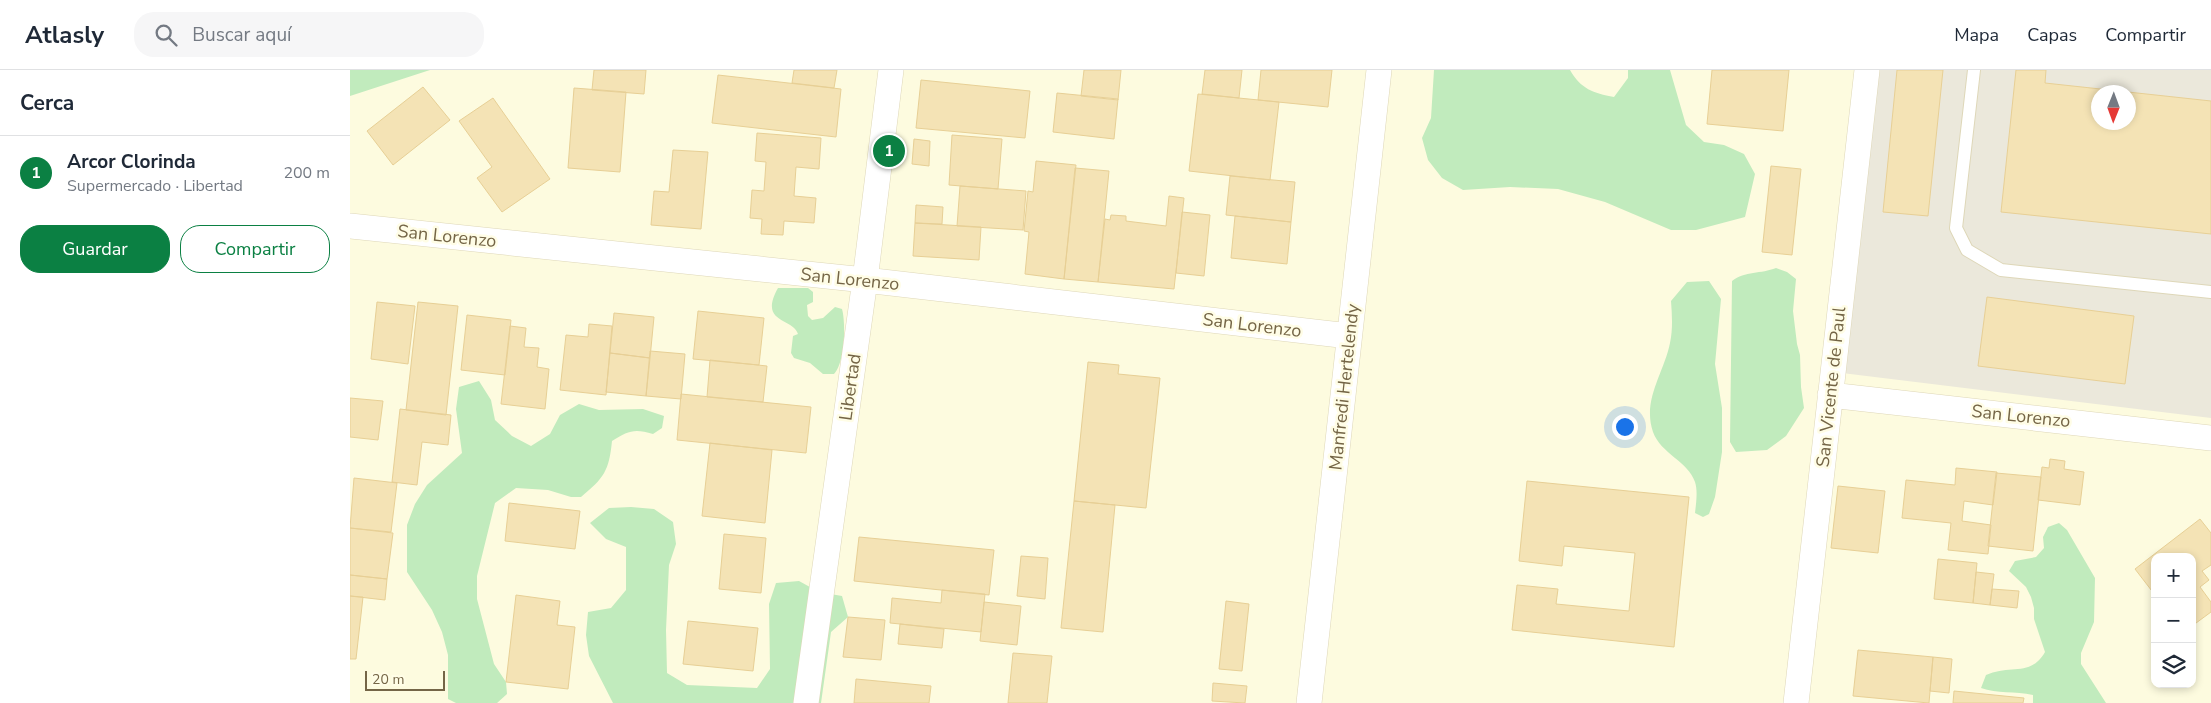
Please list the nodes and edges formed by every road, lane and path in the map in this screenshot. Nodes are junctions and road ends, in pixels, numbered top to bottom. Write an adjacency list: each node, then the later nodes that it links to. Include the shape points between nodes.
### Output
1 (891, 70): 6 (street, Libertad)
2 (1379, 70): 8 (street, Manfredi Hertelendy)
3 (1867, 70): 9 (street, San Vicente de Paul)
4 (1974, 70): 7 (lane, via 1956,228 1967,250 2001,270)
5 (350, 226): 6 (street, San Lorenzo)
6 (865, 280): 8 (street, San Lorenzo); 11 (street, Libertad)
7 (2211, 292)
8 (1349, 336): 12 (street, Manfredi Hertelendy)
9 (1830, 395): 10 (street, San Lorenzo); 13 (street, San Vicente de Paul)
10 (2211, 438)
11 (806, 703)
12 (1308, 703)
13 (1796, 703)

